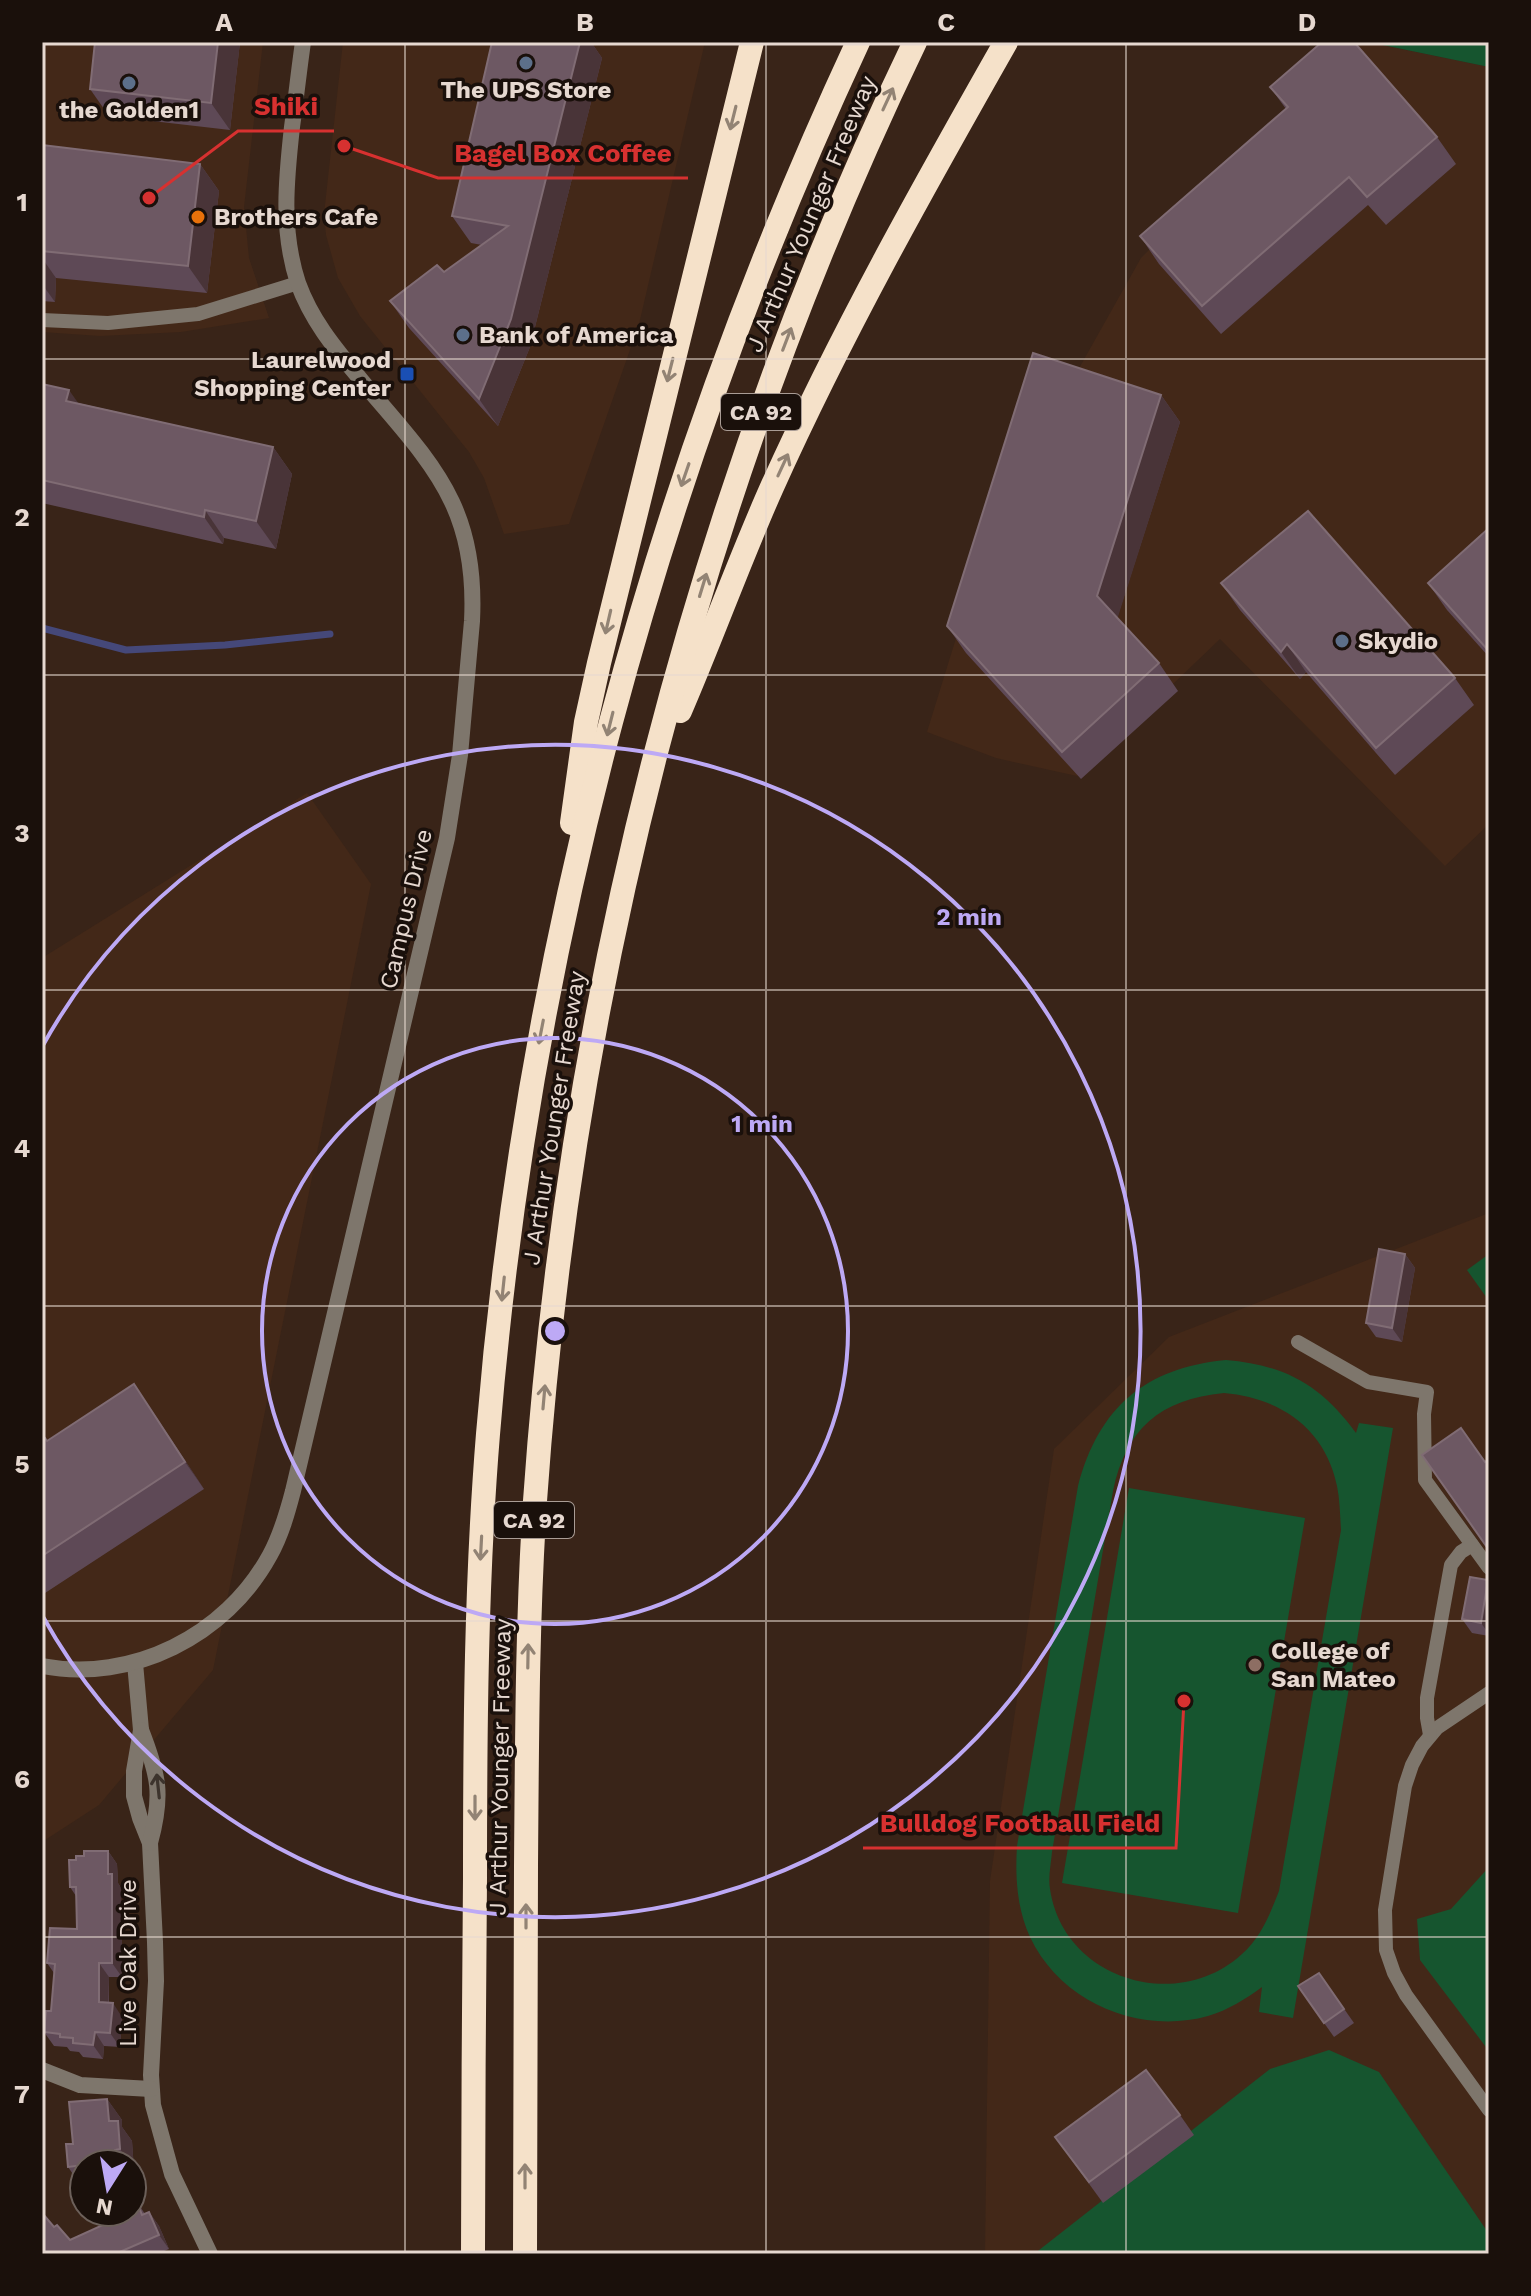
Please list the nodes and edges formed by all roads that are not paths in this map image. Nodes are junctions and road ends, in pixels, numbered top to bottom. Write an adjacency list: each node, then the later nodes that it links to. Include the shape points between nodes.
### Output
1 (303, 42): 8 (street, Campus Drive, via 285,197 285,227)
2 (752, 42): 11 (highway, one-way to 11, via 599,663 577,776)
3 (844, 42): 7 (highway)
4 (858, 42): 7 (highway, J Arthur Younger Freeway / CA 92)
5 (915, 42): 10 (highway, J Arthur Younger Freeway / CA 92, one-way to 5, via 700,596 767,395 839,210)
6 (1005, 47): 10 (highway, one-way to 6, via 794,440 884,262)
7 (791, 192): 11 (highway, J Arthur Younger Freeway / CA 92, one-way to 11, via 713,391 662,543 591,799)
8 (298, 283): 9 (lane, via 198,314 108,323); 15 (street, Campus Drive, via 326,337 423,457 453,504 473,599 460,755 435,894 286,1519 259,1573 227,1610 190,1639)
9 (42, 320)
10 (645, 795): 26 (highway, J Arthur Younger Freeway / CA 92, one-way to 10, via 528,1666 539,1445 573,1152)
11 (556, 955): 25 (highway, J Arthur Younger Freeway / CA 92, one-way to 25, via 513,1205 484,1484 476,1697)
12 (1298, 1342): 13 (lane, via 1368,1382 1427,1392 1425,1480)
13 (1472, 1545): 14 (lane); 19 (lane, via 1451,1565 1427,1698)
14 (1489, 1568)
15 (135, 1663): 16 (street, Campus Drive, via 84,1670); 18 (street, Live Oak Drive)
16 (42, 1666)
17 (1489, 1693): 19 (lane)
18 (141, 1730): 20 (street, Live Oak Drive, via 134,1796); 20 (street, one-way to 18, via 159,1788)
19 (1430, 1735): 23 (lane, via 1405,1786 1385,1910 1386,1950 1406,1995)
20 (150, 1843): 22 (street, Live Oak Drive, via 156,1981)
21 (42, 2070): 22 (street, via 80,2085)
22 (151, 2089): 24 (street, Live Oak Drive, via 172,2174)
23 (1489, 2110)
24 (210, 2254)
25 (473, 2254)
26 (525, 2254)

